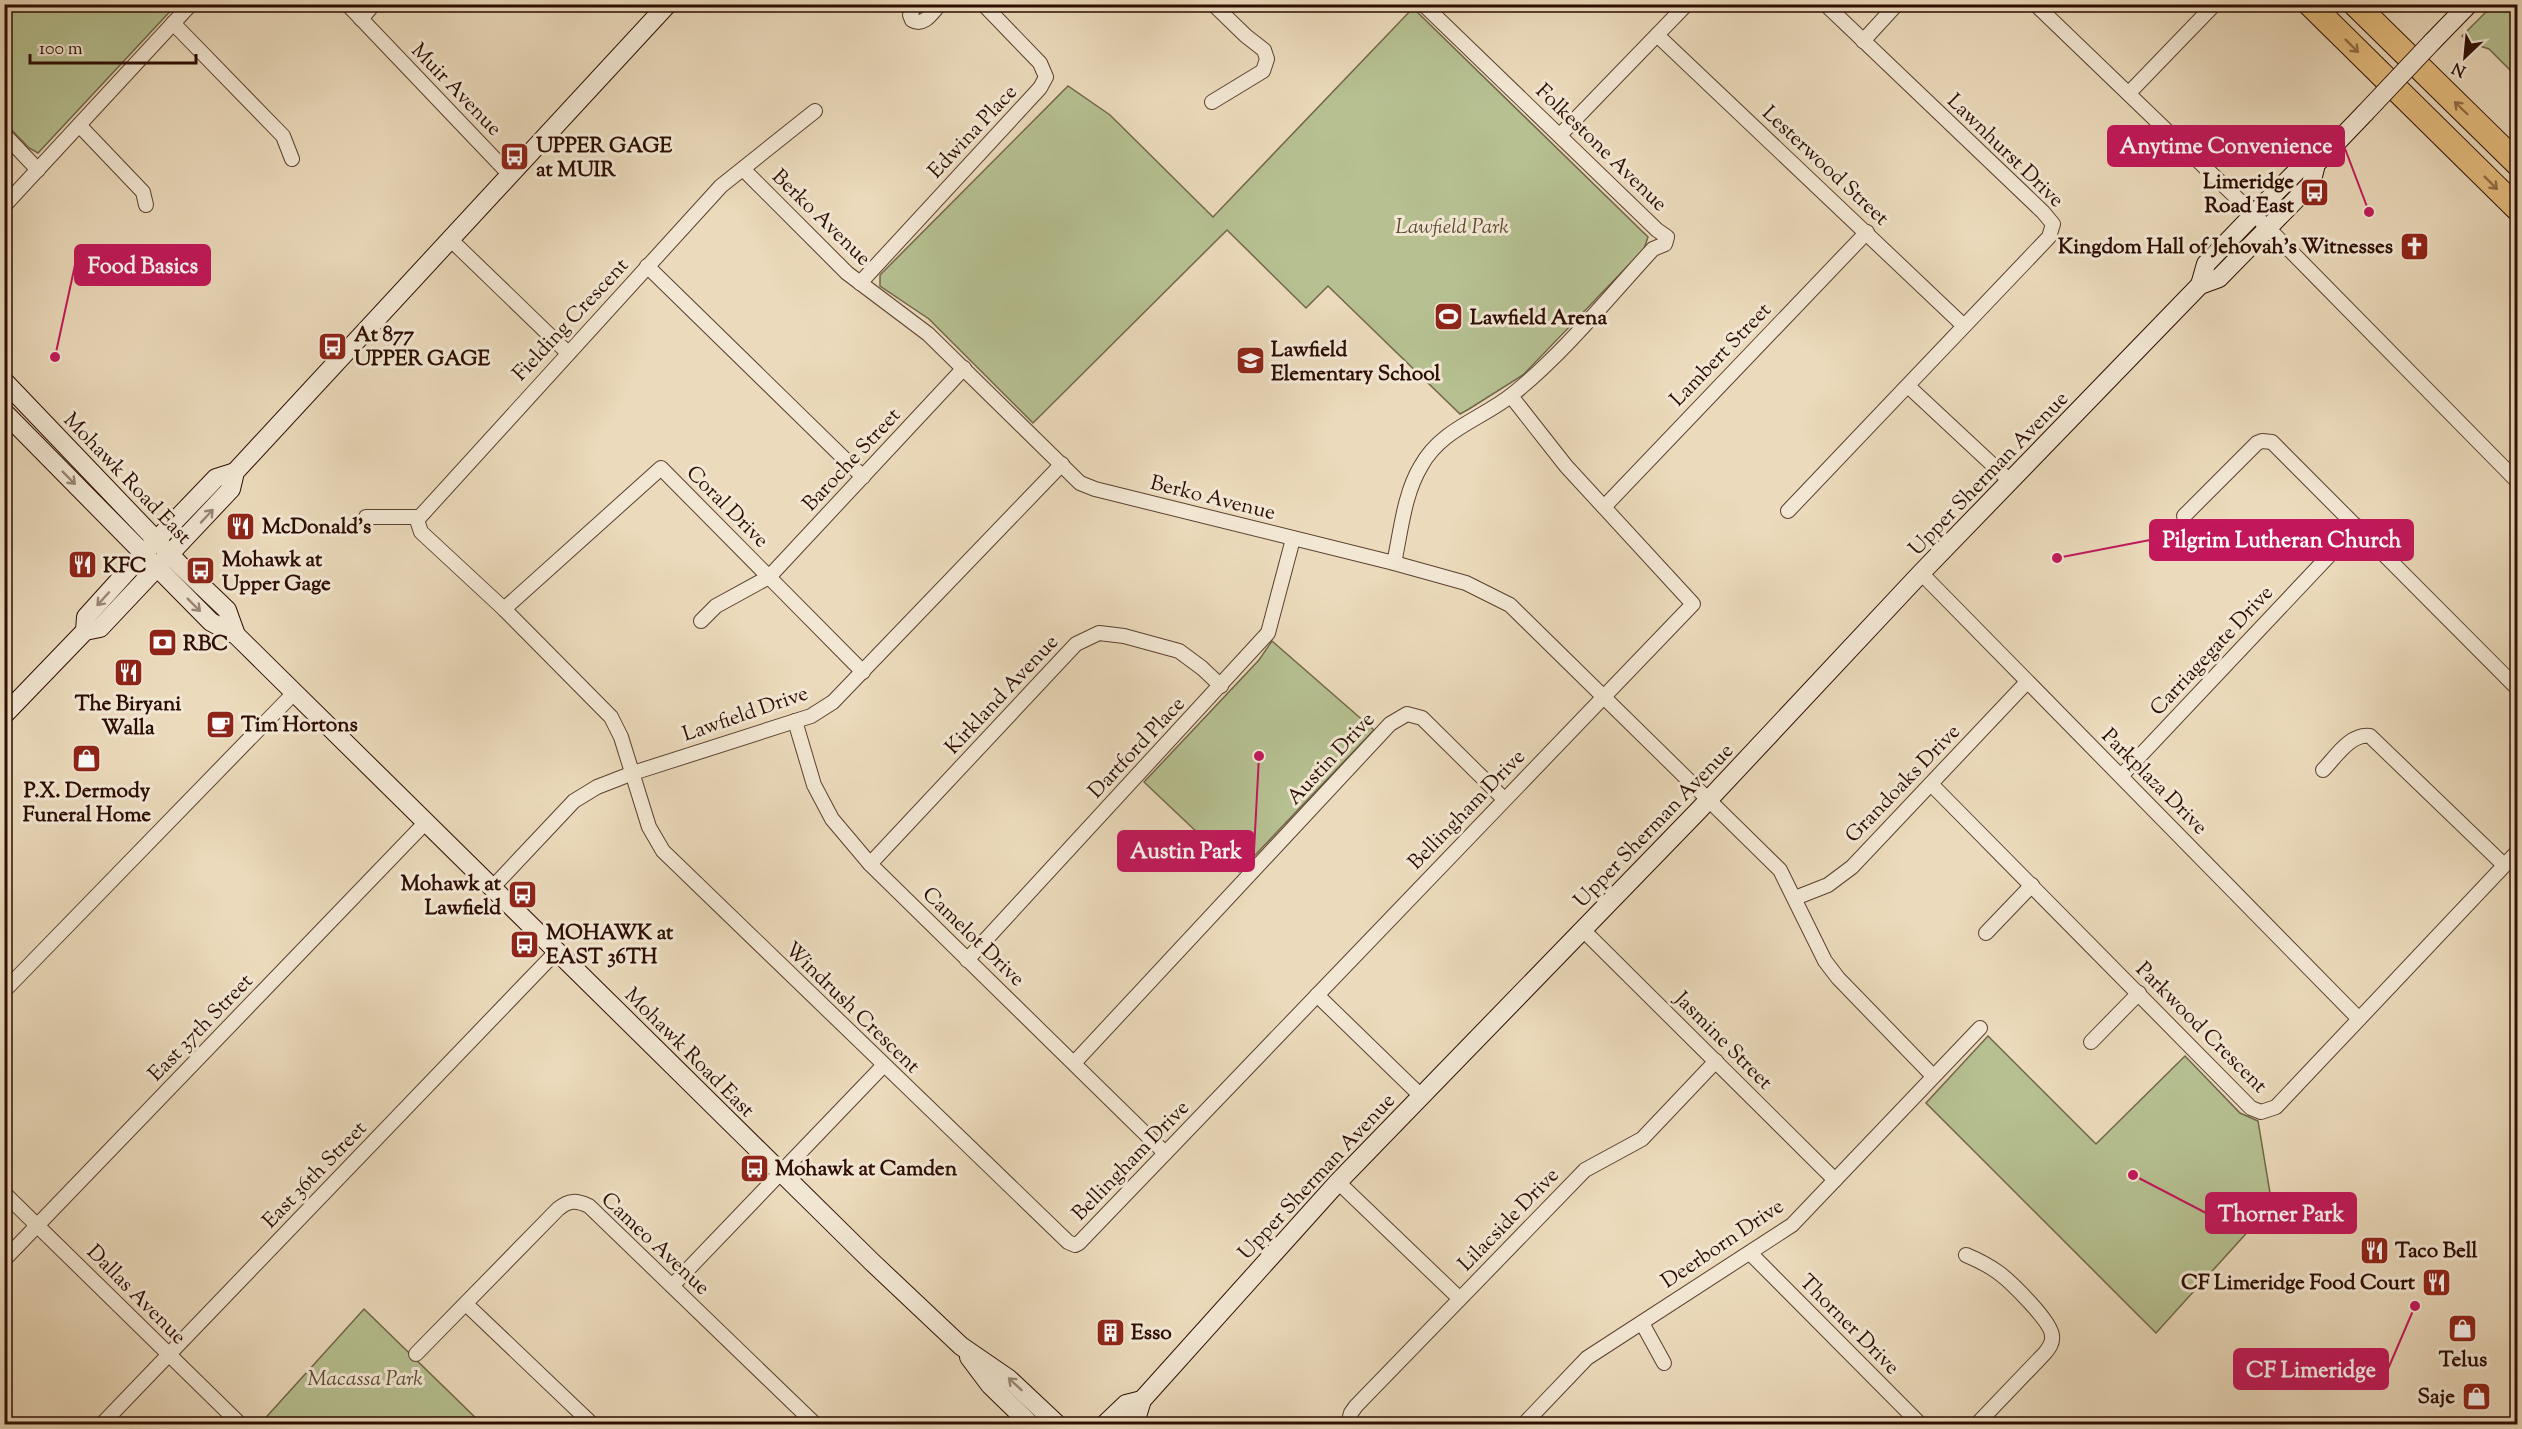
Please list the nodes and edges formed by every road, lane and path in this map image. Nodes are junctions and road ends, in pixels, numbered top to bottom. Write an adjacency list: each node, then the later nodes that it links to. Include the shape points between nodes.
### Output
1 (191, 4): 19 (street)
2 (347, 4): 18 (street, Muir Avenue)
3 (374, 4): 18 (street)
4 (668, 4): 33 (main road)
5 (916, 4): 6 (street, via 910,15 918,23)
6 (940, 4)
7 (982, 4): 42 (street, Edwina Place, via 1040,63 1046,77)
8 (1213, 4): 23 (street, via 1264,50 1267,59 1263,71)
9 (1424, 4): 27 (street, Folkestone Avenue)
10 (1687, 4): 20 (street)
11 (1825, 4): 21 (street, Lawnhurst Drive)
12 (1897, 4): 21 (street)
13 (2035, 4): 22 (street)
14 (2215, 4): 22 (street)
15 (2310, 4): 36 (highway, one-way to 36)
16 (2355, 4): 30 (highway, one-way to 16)
17 (2469, 4): 29 (main road, Upper Sherman Avenue, bridge)
18 (361, 19): 33 (street, Muir Avenue)
19 (173, 23): 25 (street); 28 (street, via 283,136)
20 (1657, 35): 27 (street); 39 (street, Lesterwood Street)
21 (1863, 41): 44 (street, Lawnhurst Drive, via 2053,224 2049,237)
22 (2129, 93): 37 (street)
23 (1212, 102)
24 (815, 111): 31 (street)
25 (79, 125): 32 (street); 34 (street, via 143,192)
26 (4, 134): 32 (street)
27 (1560, 135): 49 (street, Folkestone Avenue, via 1667,237 1665,244 1653,249)
28 (292, 159)
29 (2316, 164): 37 (main road, Upper Sherman Avenue, via 2300,168); 38 (main road, Upper Sherman Avenue, via 2311,184)
30 (2517, 164)
31 (743, 169): 41 (street, via 721,186); 42 (street, Berko Avenue)
32 (38, 170): 35 (street)
33 (511, 176): 40 (main road)
34 (146, 205)
35 (4, 206)
36 (2517, 209)
37 (2254, 214): 38 (street); 43 (main road, Upper Sherman Avenue, via 2206,264)
38 (2268, 228): 43 (main road, Upper Sherman Avenue, via 2219,278); 56 (street)
39 (1867, 232): 44 (street, Lesterwood Street); 57 (street, Lambert Street)
40 (451, 240): 45 (street); 53 (main road)
41 (647, 266): 45 (street, Fielding Crescent); 54 (street, Fielding Crescent)
42 (860, 283): 46 (street, Berko Avenue, via 922,328)
43 (2200, 285): 55 (main road, Upper Sherman Avenue)
44 (1964, 326): 48 (street, Lawnhurst Drive)
45 (568, 353): 61 (street, Fielding Crescent)
46 (964, 368): 52 (street, Berko Avenue); 54 (street, Baroche Street)
47 (4, 381): 50 (main road, Mohawk Road East)
48 (1908, 386): 55 (street); 58 (street, Lawnhurst Drive)
49 (1511, 396): 57 (street, Bellingham Drive); 67 (street, Folkestone Avenue, via 1435,445 1411,486)
50 (12, 397): 64 (main road, Mohawk Road East)
51 (4, 412): 65 (main road, Mohawk Road East, one-way to 65)
52 (1062, 464): 63 (street, Berko Avenue, via 1080,483 1095,489); 75 (street, Lawfield Drive)
53 (235, 472): 64 (main road, via 216,477); 66 (main road, one-way to 53, via 231,489)
54 (863, 477): 70 (street, Baroche Street)
55 (2011, 482): 69 (main road, Upper Sherman Avenue)
56 (2517, 482)
57 (1604, 507): 80 (street, Bellingham Drive, via 1693,604)
58 (1788, 511)
59 (2184, 516): 62 (street, via 2257,443 2266,441 2279,448)
60 (366, 517): 61 (street)
61 (418, 517): 71 (street, via 421,532)
62 (2357, 526): 77 (street); 85 (street, Carriagegate Drive)
63 (1293, 539): 67 (street, Berko Avenue); 78 (street, Dartford Place, via 1268,633)
64 (157, 540): 65 (main road); 66 (main road, Mohawk Road East)
65 (143, 554): 68 (main road, Mohawk Road East); 73 (main road, one-way to 73, via 86,617)
66 (170, 555): 68 (main road); 74 (main road, Mohawk Road East, via 226,610)
67 (1394, 563): 80 (street, Berko Avenue, via 1466,583 1510,605)
68 (157, 568): 73 (main road, via 100,628); 74 (main road, Mohawk Road East, one-way to 74, via 211,622)
69 (1921, 573): 76 (street, Parkplaza Drive); 88 (main road, Upper Sherman Avenue)
70 (769, 577): 71 (street, Coral Drive, via 661,468); 72 (street, Baroche Street, via 716,606); 75 (street, Coral Drive)
71 (504, 609): 84 (street, via 611,717)
72 (701, 621)
73 (85, 631): 81 (main road)
74 (236, 635): 79 (main road, Mohawk Road East)
75 (863, 672): 82 (street, Lawfield Drive, via 833,702 811,717)
76 (2027, 682): 85 (street, Parkplaza Drive); 86 (street, Grandoaks Drive)
77 (2515, 682)
78 (1221, 686): 91 (street, Kirkland Avenue, via 1179,651 1099,633 1076,644); 99 (street, Dartford Place)
79 (294, 693): 89 (main road, Mohawk Road East); 100 (street)
80 (1604, 695): 87 (street, Bellingham Drive); 88 (street, Berko Avenue)
81 (4, 716)
82 (795, 721): 84 (street, Lawfield Drive); 91 (street, Camelot Drive, via 814,785 832,819)
83 (2323, 770): 92 (street, via 2354,739 2370,736)
84 (633, 773): 94 (street, Lawfield Drive, via 574,801); 108 (street, Windrush Crescent, via 648,827 663,851)
85 (2121, 776): 103 (street, Parkplaza Drive)
86 (1931, 784): 93 (street, Parkwood Crescent); 95 (street, Grandoaks Drive, via 1852,867 1828,885)
87 (1504, 799): 102 (street, Bellingham Drive); 107 (street, Austin Drive, via 1422,718 1407,714 1390,724)
88 (1708, 801): 95 (street, Berko Avenue, via 1780,870); 96 (main road, Upper Sherman Avenue)
89 (426, 822): 94 (main road, Mohawk Road East); 116 (street, East 37th Street)
90 (2517, 851): 92 (street, Parkwood Crescent)
91 (870, 864): 99 (street, Camelot Drive)
92 (2504, 865): 103 (street, Parkwood Crescent)
93 (2032, 885): 97 (street); 101 (street, Parkwood Crescent)
94 (492, 888): 98 (main road, Mohawk Road East)
95 (1795, 898): 109 (street, Berko Avenue, via 1825,961 1838,978)
96 (1583, 930): 106 (street, Jasmine Street); 110 (main road, Upper Sherman Avenue)
97 (1986, 933)
98 (556, 952): 112 (main road, Mohawk Road East); 127 (street, East 36th Street)
99 (967, 960): 107 (street, Camelot Drive)
100 (4, 991)
101 (2139, 993): 103 (street, Parkwood Crescent, via 2251,1108 2261,1112 2276,1107); 105 (street)
102 (1317, 995): 110 (street); 111 (street, Bellingham Drive)
103 (2359, 1019)
104 (1980, 1028): 109 (street, Deerborn Drive)
105 (2091, 1042)
106 (1716, 1061): 113 (street, Jasmine Street); 122 (street, Lilacside Drive, via 1642,1139 1585,1170)
107 (1074, 1063): 111 (street, Camelot Drive)
108 (883, 1066): 112 (street); 117 (street, Windrush Crescent, via 1068,1242)
109 (1933, 1076): 113 (street, Deerborn Drive)
110 (1422, 1097): 114 (main road, Upper Sherman Avenue)
111 (1165, 1153): 117 (street, Bellingham Drive)
112 (781, 1174): 121 (street); 125 (main road, Mohawk Road East)
113 (1835, 1180): 118 (street, Deerborn Drive, via 1791,1226)
114 (1338, 1182): 122 (street); 129 (main road, Upper Sherman Avenue)
115 (4, 1193): 116 (street, Dallas Avenue)
116 (38, 1226): 120 (street, East 37th Street); 127 (street, Dallas Avenue)
117 (1079, 1243)
118 (1750, 1253): 124 (street, Deerborn Drive); 140 (street, Thorner Drive)
119 (1966, 1255): 141 (street, via 2001,1274 2049,1325 2052,1334 2052,1343 2045,1353)
120 (4, 1260)
121 (672, 1286): 123 (street, Cameo Avenue, via 589,1206 578,1201 567,1202); 134 (street, Cameo Avenue)
122 (1459, 1298): 139 (street, Lilacside Drive, via 1356,1406)
123 (466, 1304): 126 (street, Cameo Avenue); 133 (street)
124 (1642, 1323): 128 (street); 130 (street, Deerborn Drive, via 1587,1358)
125 (961, 1346): 135 (main road, Mohawk Road East, via 990,1385); 136 (main road, Mohawk Road East, one-way to 125, via 1009,1378)
126 (416, 1354)
127 (168, 1355): 131 (street, East 36th Street); 132 (street, Dallas Avenue)
128 (1664, 1363)
129 (1142, 1400): 137 (main road, Upper Sherman Avenue, via 1126,1404); 138 (main road, Upper Sherman Avenue, via 1137,1416)
130 (1527, 1423)
131 (102, 1425)
132 (240, 1425)
133 (592, 1425)
134 (815, 1425)
135 (1030, 1425)
136 (1057, 1425)
137 (1106, 1425)
138 (1128, 1425)
139 (1348, 1425)
140 (1920, 1425)
141 (1977, 1425)

